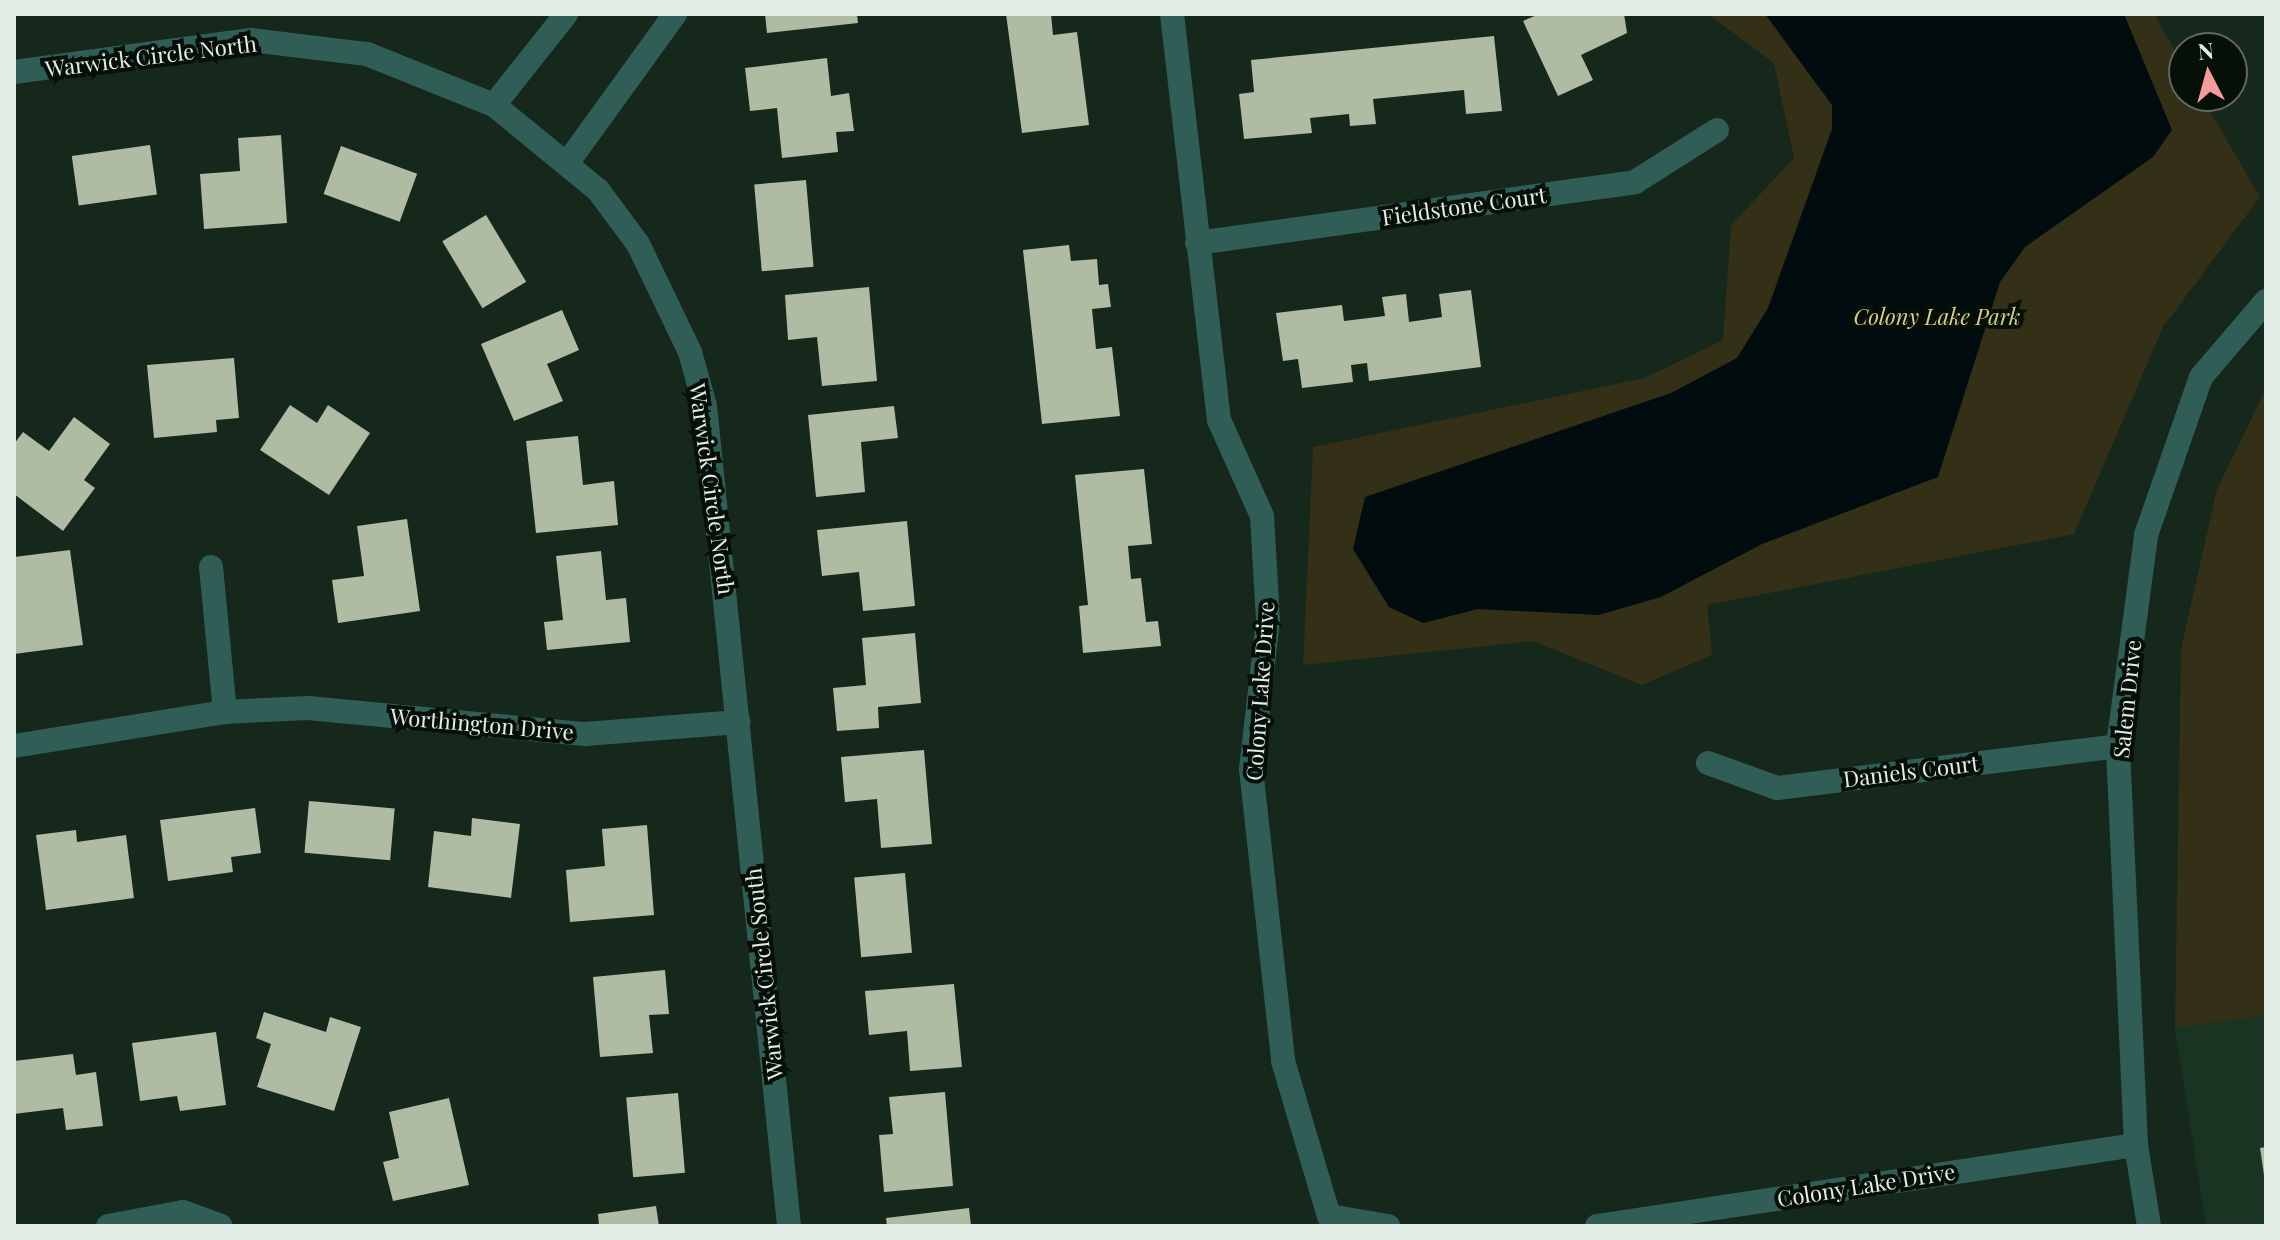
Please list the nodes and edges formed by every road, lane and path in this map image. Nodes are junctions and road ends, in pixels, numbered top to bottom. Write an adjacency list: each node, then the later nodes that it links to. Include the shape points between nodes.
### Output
1 (566, 14): 5 (street)
2 (675, 14): 7 (street)
3 (1172, 14): 8 (street, Colony Lake Drive)
4 (14, 72): 5 (street, Warwick Circle North, via 251,40 367,54)
5 (494, 105): 7 (street, Warwick Circle North)
6 (1717, 130): 8 (street, Fieldstone Court, via 1635,182)
7 (568, 162): 12 (street, Warwick Circle North, via 638,244 690,352 714,476)
8 (1197, 243): 20 (street, Colony Lake Drive, via 1219,420 1262,516 1268,620 1251,769 1283,1061 1329,1216)
9 (2266, 301): 14 (street, Salem Drive, via 2201,377 2146,535)
10 (211, 567): 11 (street)
11 (225, 712): 12 (street, Worthington Drive, via 308,708 585,734); 13 (street, Worthington Drive)
12 (739, 722): 19 (street, Warwick Circle South)
13 (14, 746)
14 (2118, 746): 15 (street, Daniels Court, via 1777,788); 16 (street, Salem Drive)
15 (1708, 763)
16 (2136, 1145): 21 (street, Colony Lake Drive); 22 (street, Salem Drive)
17 (108, 1226): 18 (street, via 183,1212)
18 (221, 1226)
19 (789, 1226)
20 (1388, 1226)
21 (1597, 1226)
22 (2149, 1226)

